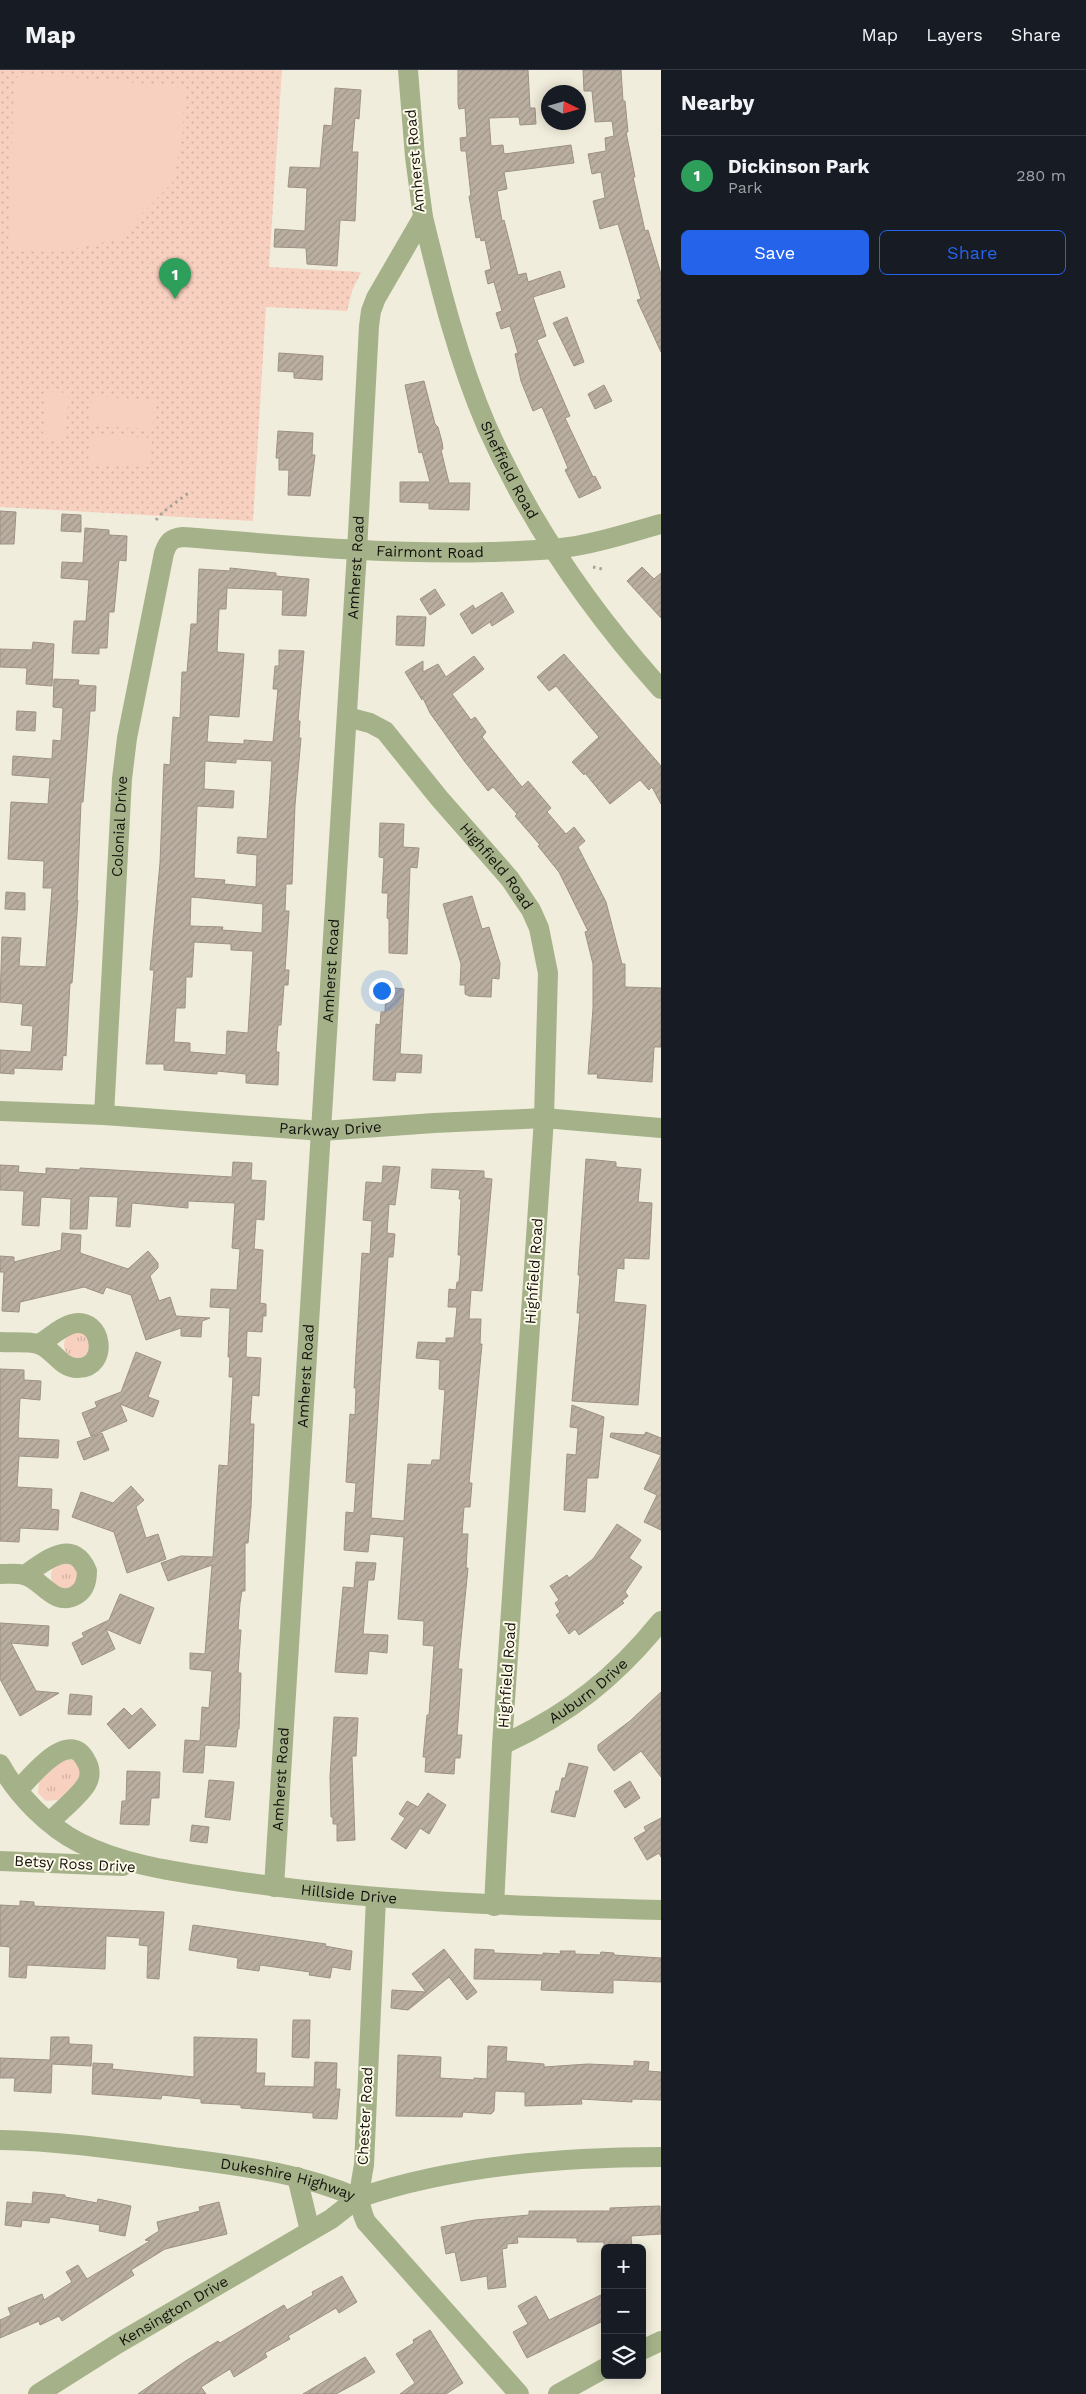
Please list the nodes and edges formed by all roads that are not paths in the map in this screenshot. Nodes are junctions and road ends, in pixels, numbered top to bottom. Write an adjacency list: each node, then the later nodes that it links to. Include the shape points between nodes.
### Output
1 (408, 70): 2 (street, Amherst Road)
2 (423, 217): 5 (street, Sheffield Road, via 440,286 487,426 527,508); 6 (street, Amherst Road, via 371,311)
3 (661, 524): 5 (street, Fairmont Road)
4 (168, 543): 6 (street, Fairmont Road, via 183,537); 10 (street, Colonial Drive, via 122,779)
5 (554, 549): 6 (street, Fairmont Road, via 440,554); 7 (street, Sheffield Road, via 635,660)
6 (357, 551): 8 (street, Amherst Road)
7 (661, 689)
8 (347, 717): 11 (street, Highfield Road, via 378,726 392,738 510,879 531,910 543,944 548,973); 13 (street, Amherst Road)
9 (0, 1111): 10 (street, Parkway Drive)
10 (104, 1115): 13 (street, Parkway Drive)
11 (544, 1118): 12 (street, Parkway Drive); 13 (street, Parkway Drive); 19 (street, Highfield Road)
12 (661, 1128)
13 (322, 1131): 25 (street, Amherst Road)
14 (0, 1342): 15 (street)
15 (39, 1344)
16 (0, 1574): 17 (street)
17 (25, 1575)
18 (661, 1621): 19 (street, Auburn Drive, via 610,1678 544,1724)
19 (502, 1745): 27 (street, Highfield Road)
20 (0, 1764): 21 (street, Hillside Drive)
21 (18, 1790): 22 (street, Hillside Drive); 22 (street, via 54,1754 73,1750 83,1755 90,1774 87,1784)
22 (50, 1822): 24 (street, Hillside Drive, via 79,1842 106,1855)
23 (0, 1860): 24 (street, Betsy Ross Drive)
24 (149, 1867): 25 (street, Hillside Drive)
25 (274, 1887): 26 (street, Hillside Drive)
26 (376, 1898): 27 (street, Hillside Drive); 32 (street, Chester Road, via 364,2165)
27 (494, 1906): 28 (street, Hillside Drive)
28 (661, 1910)
29 (0, 2140): 31 (street, Dukeshire Highway, via 118,2149)
30 (661, 2158): 32 (street, Dukeshire Highway, via 488,2169 395,2185)
31 (297, 2177): 32 (street, Dukeshire Highway, via 330,2185); 33 (street)
32 (358, 2198): 33 (street, Kensington Drive); 38 (street, Chester Road, via 366,2222)
33 (310, 2231): 37 (street, Kensington Drive)
34 (661, 2341): 35 (street)
35 (646, 2348)
36 (601, 2370): 39 (street)
37 (38, 2394)
38 (519, 2394)
39 (558, 2394)

